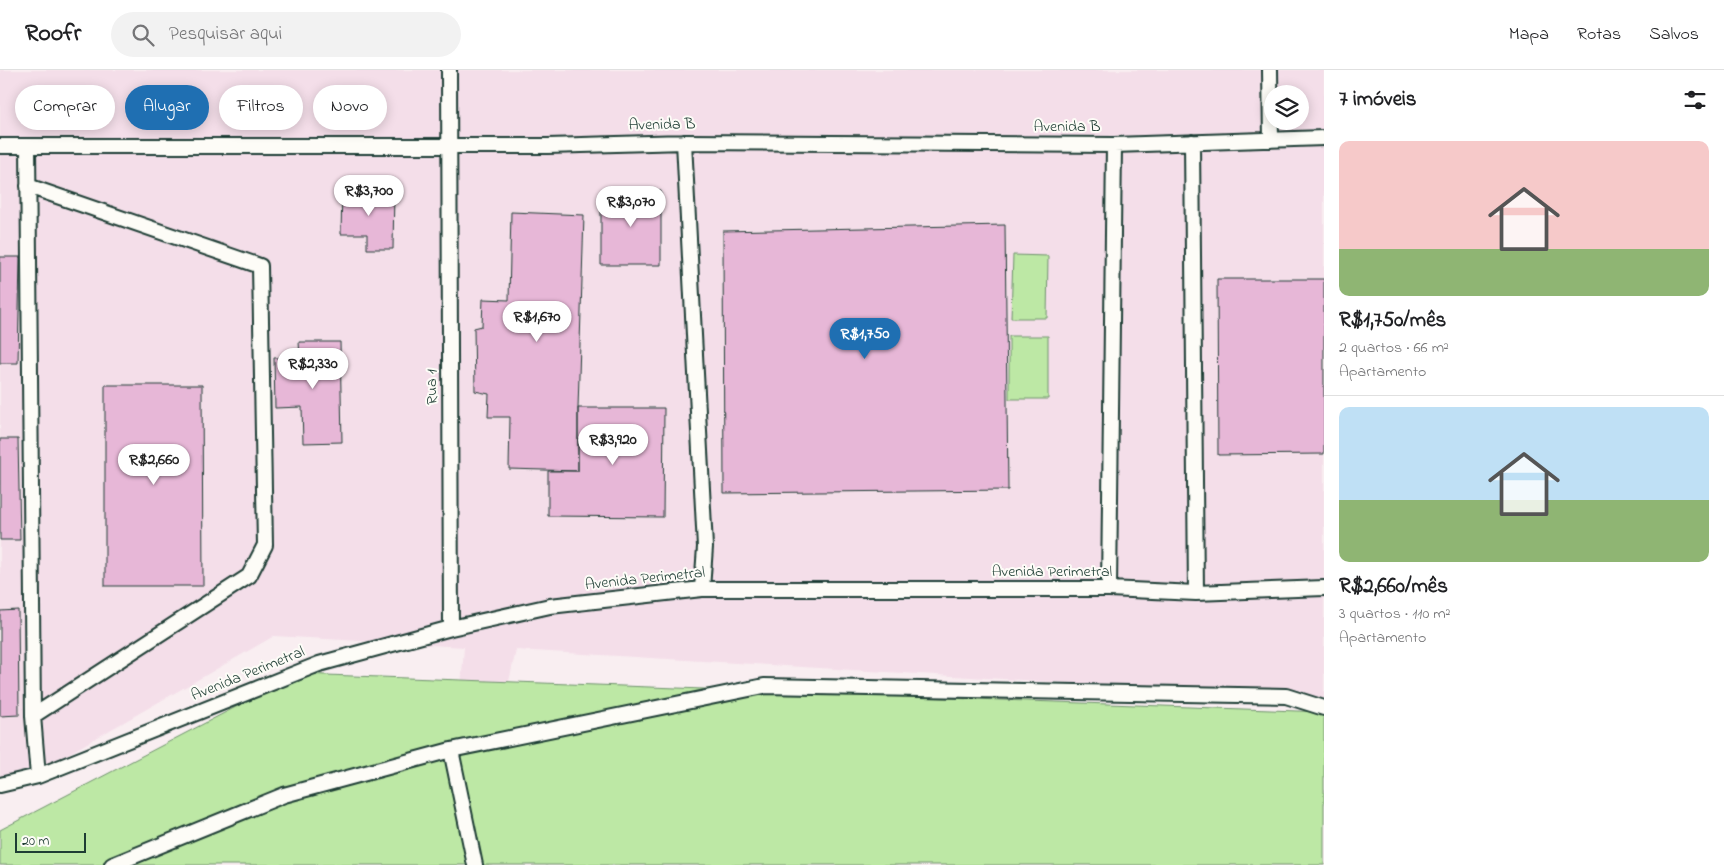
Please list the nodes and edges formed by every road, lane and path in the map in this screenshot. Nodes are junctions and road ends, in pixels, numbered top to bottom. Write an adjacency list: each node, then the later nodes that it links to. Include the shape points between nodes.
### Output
1 (449, 70): 10 (lane, Rua 1)
2 (1270, 70): 4 (lane)
3 (1322, 138): 4 (lane, Avenida B)
4 (1271, 140): 6 (lane, Avenida B)
5 (684, 142): 7 (lane, Avenida B); 10 (lane, Avenida B); 13 (lane, via 704,547)
6 (1192, 142): 7 (lane, Avenida B); 15 (lane)
7 (1114, 145): 14 (lane)
8 (0, 146): 9 (lane, Avenida B)
9 (28, 146): 10 (lane, Avenida B); 11 (lane)
10 (448, 146): 16 (lane, Rua 1)
11 (28, 186): 18 (lane); 18 (lane, via 260,266 265,545 249,576)
12 (1324, 588): 15 (lane, Avenida Perimetral)
13 (702, 589): 14 (lane, Avenida Perimetral); 16 (lane, Avenida Perimetral, via 550,606)
14 (1109, 589): 15 (lane, Avenida Perimetral)
15 (1196, 593)
16 (451, 628): 20 (lane, Avenida Perimetral, via 318,664)
17 (1324, 708): 19 (lane, via 1286,696 764,686)
18 (32, 716): 20 (lane)
19 (451, 750): 22 (lane, via 284,795); 23 (lane)
20 (38, 776): 21 (lane, Avenida Perimetral)
21 (0, 785)
22 (112, 865)
23 (475, 865)

